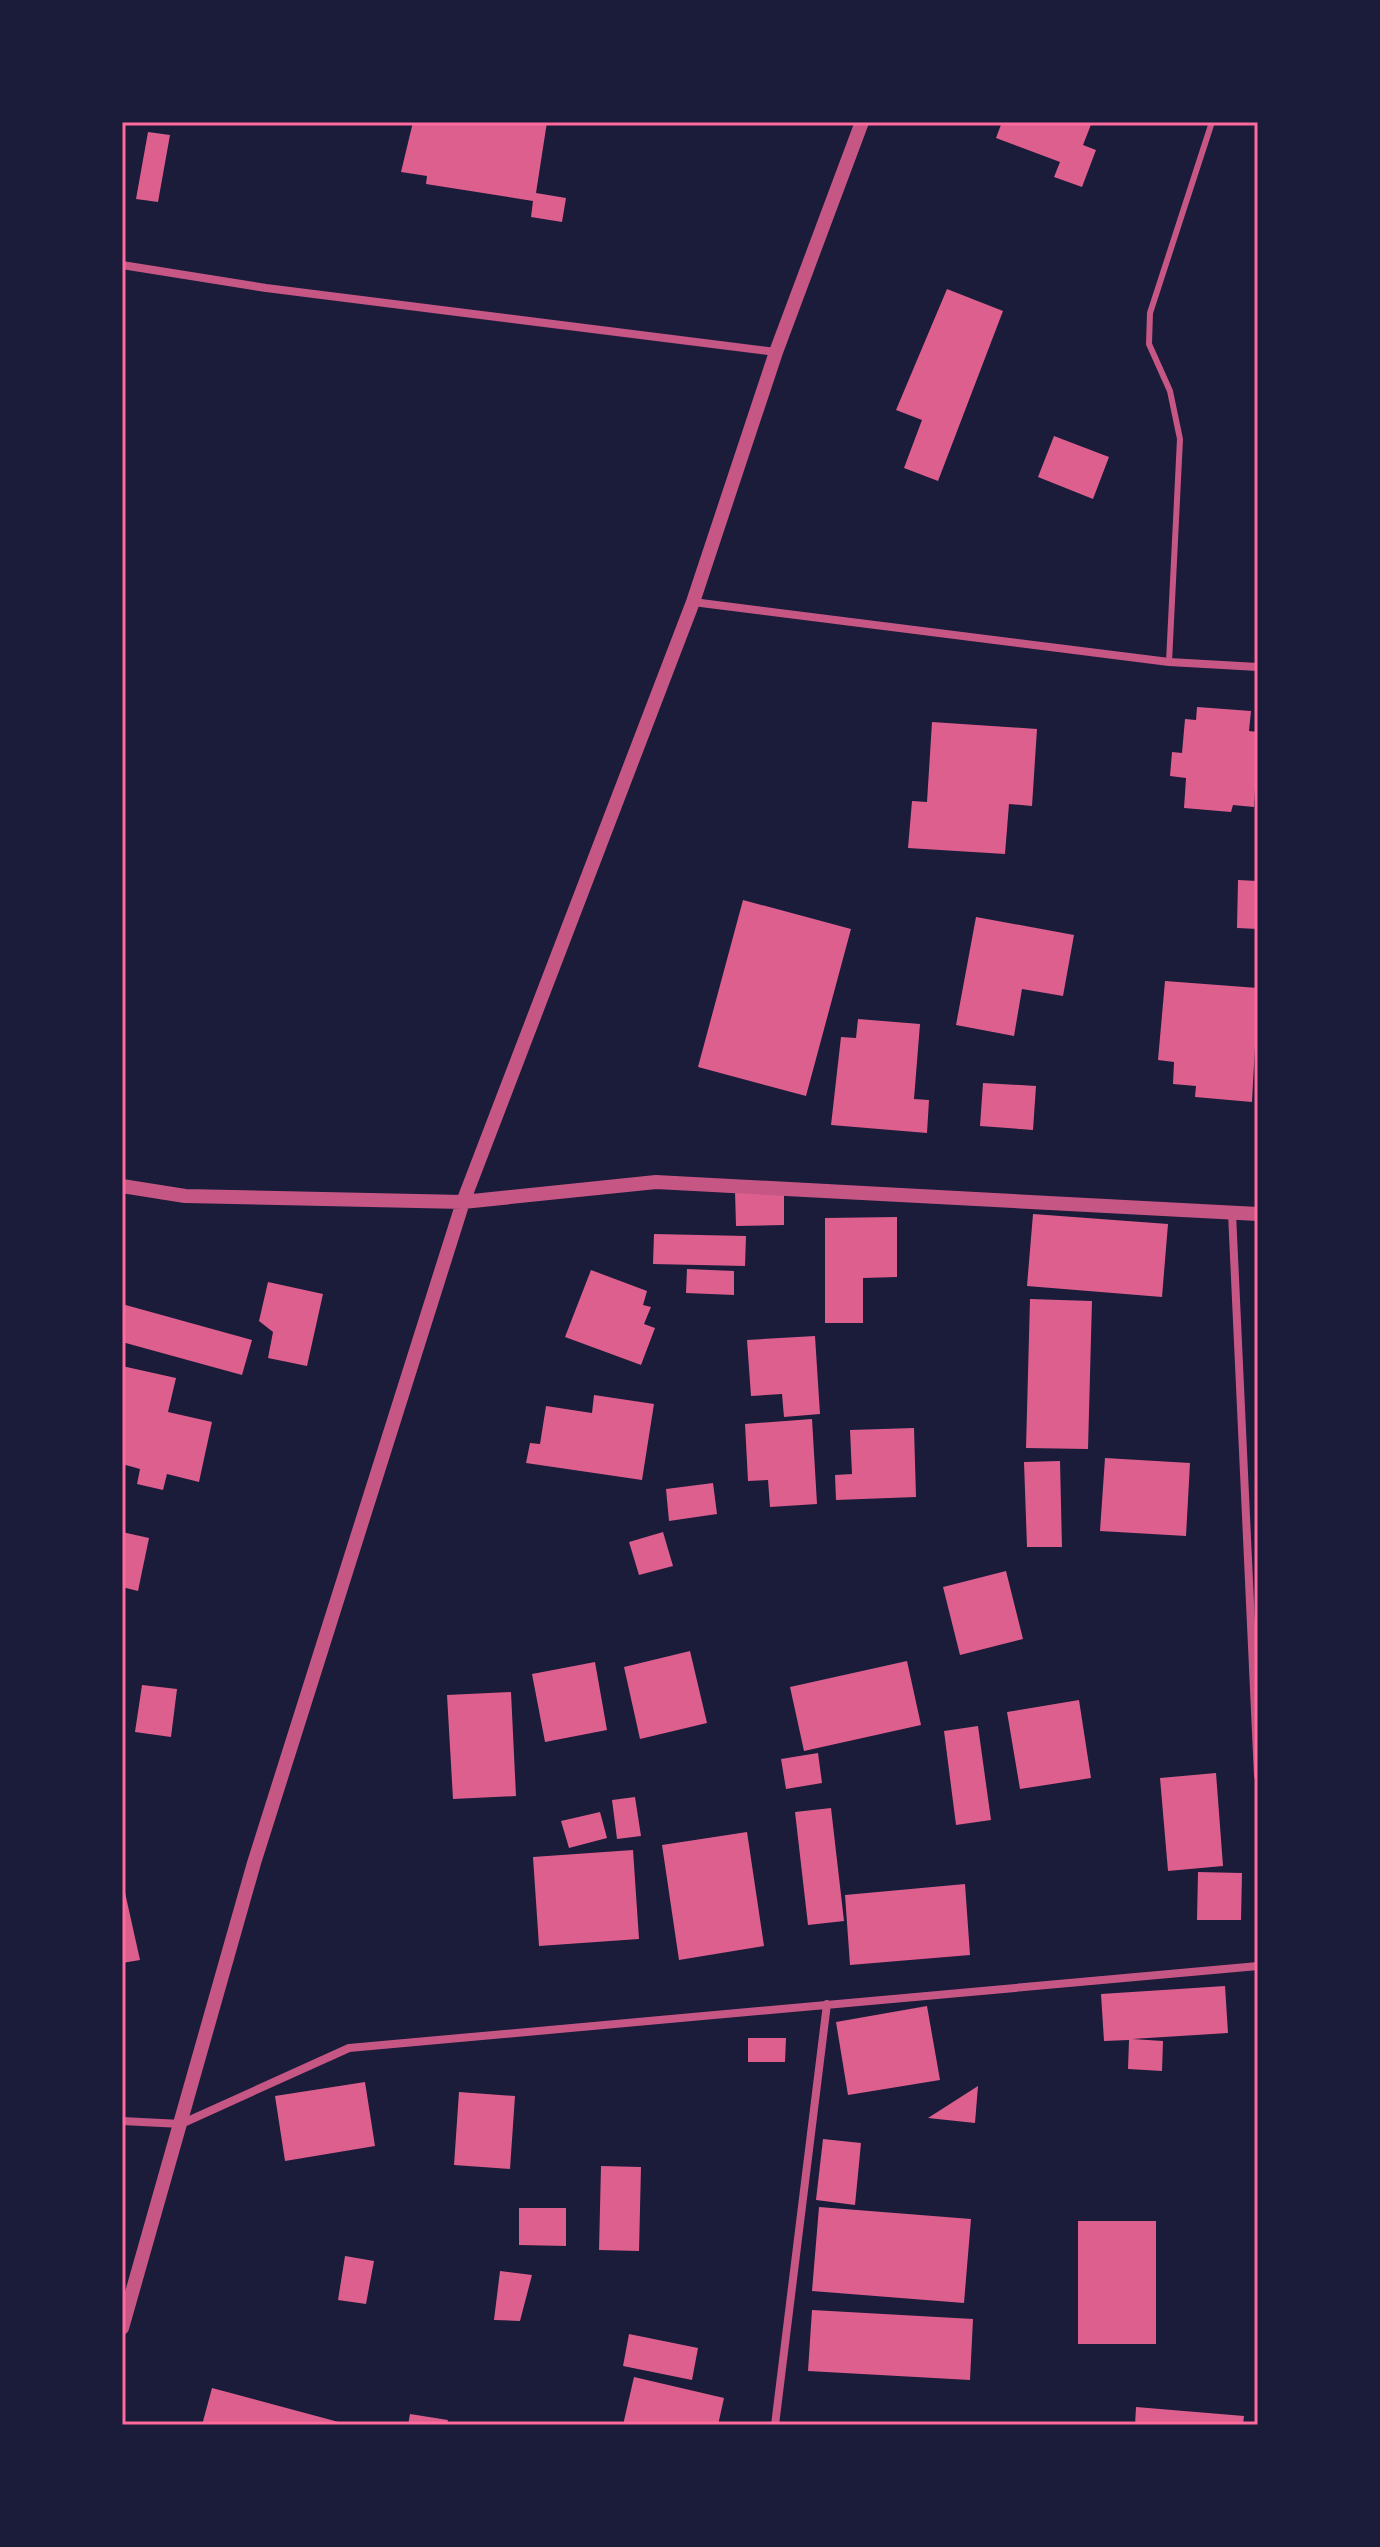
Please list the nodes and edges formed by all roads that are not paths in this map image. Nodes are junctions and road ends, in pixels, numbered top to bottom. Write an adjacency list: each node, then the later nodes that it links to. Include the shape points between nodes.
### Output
1 (862, 122): 4 (street)
2 (1212, 122): 6 (lane, via 1150,313 1149,344 1170,391 1180,439)
3 (122, 265): 4 (street)
4 (776, 352): 5 (street)
5 (693, 602): 6 (street); 9 (street)
6 (1169, 662): 7 (street)
7 (1258, 667)
8 (122, 1186): 9 (street, via 185,1196)
9 (463, 1202): 10 (street, via 656,1182); 16 (street, via 254,1863)
10 (1232, 1213): 11 (street); 12 (street)
11 (1258, 1214)
12 (1258, 1776)
13 (1258, 1966): 14 (street)
14 (827, 2004): 16 (street, via 349,2048); 18 (street)
15 (122, 2121): 16 (street)
16 (181, 2124): 17 (street)
17 (122, 2328)
18 (775, 2425)

